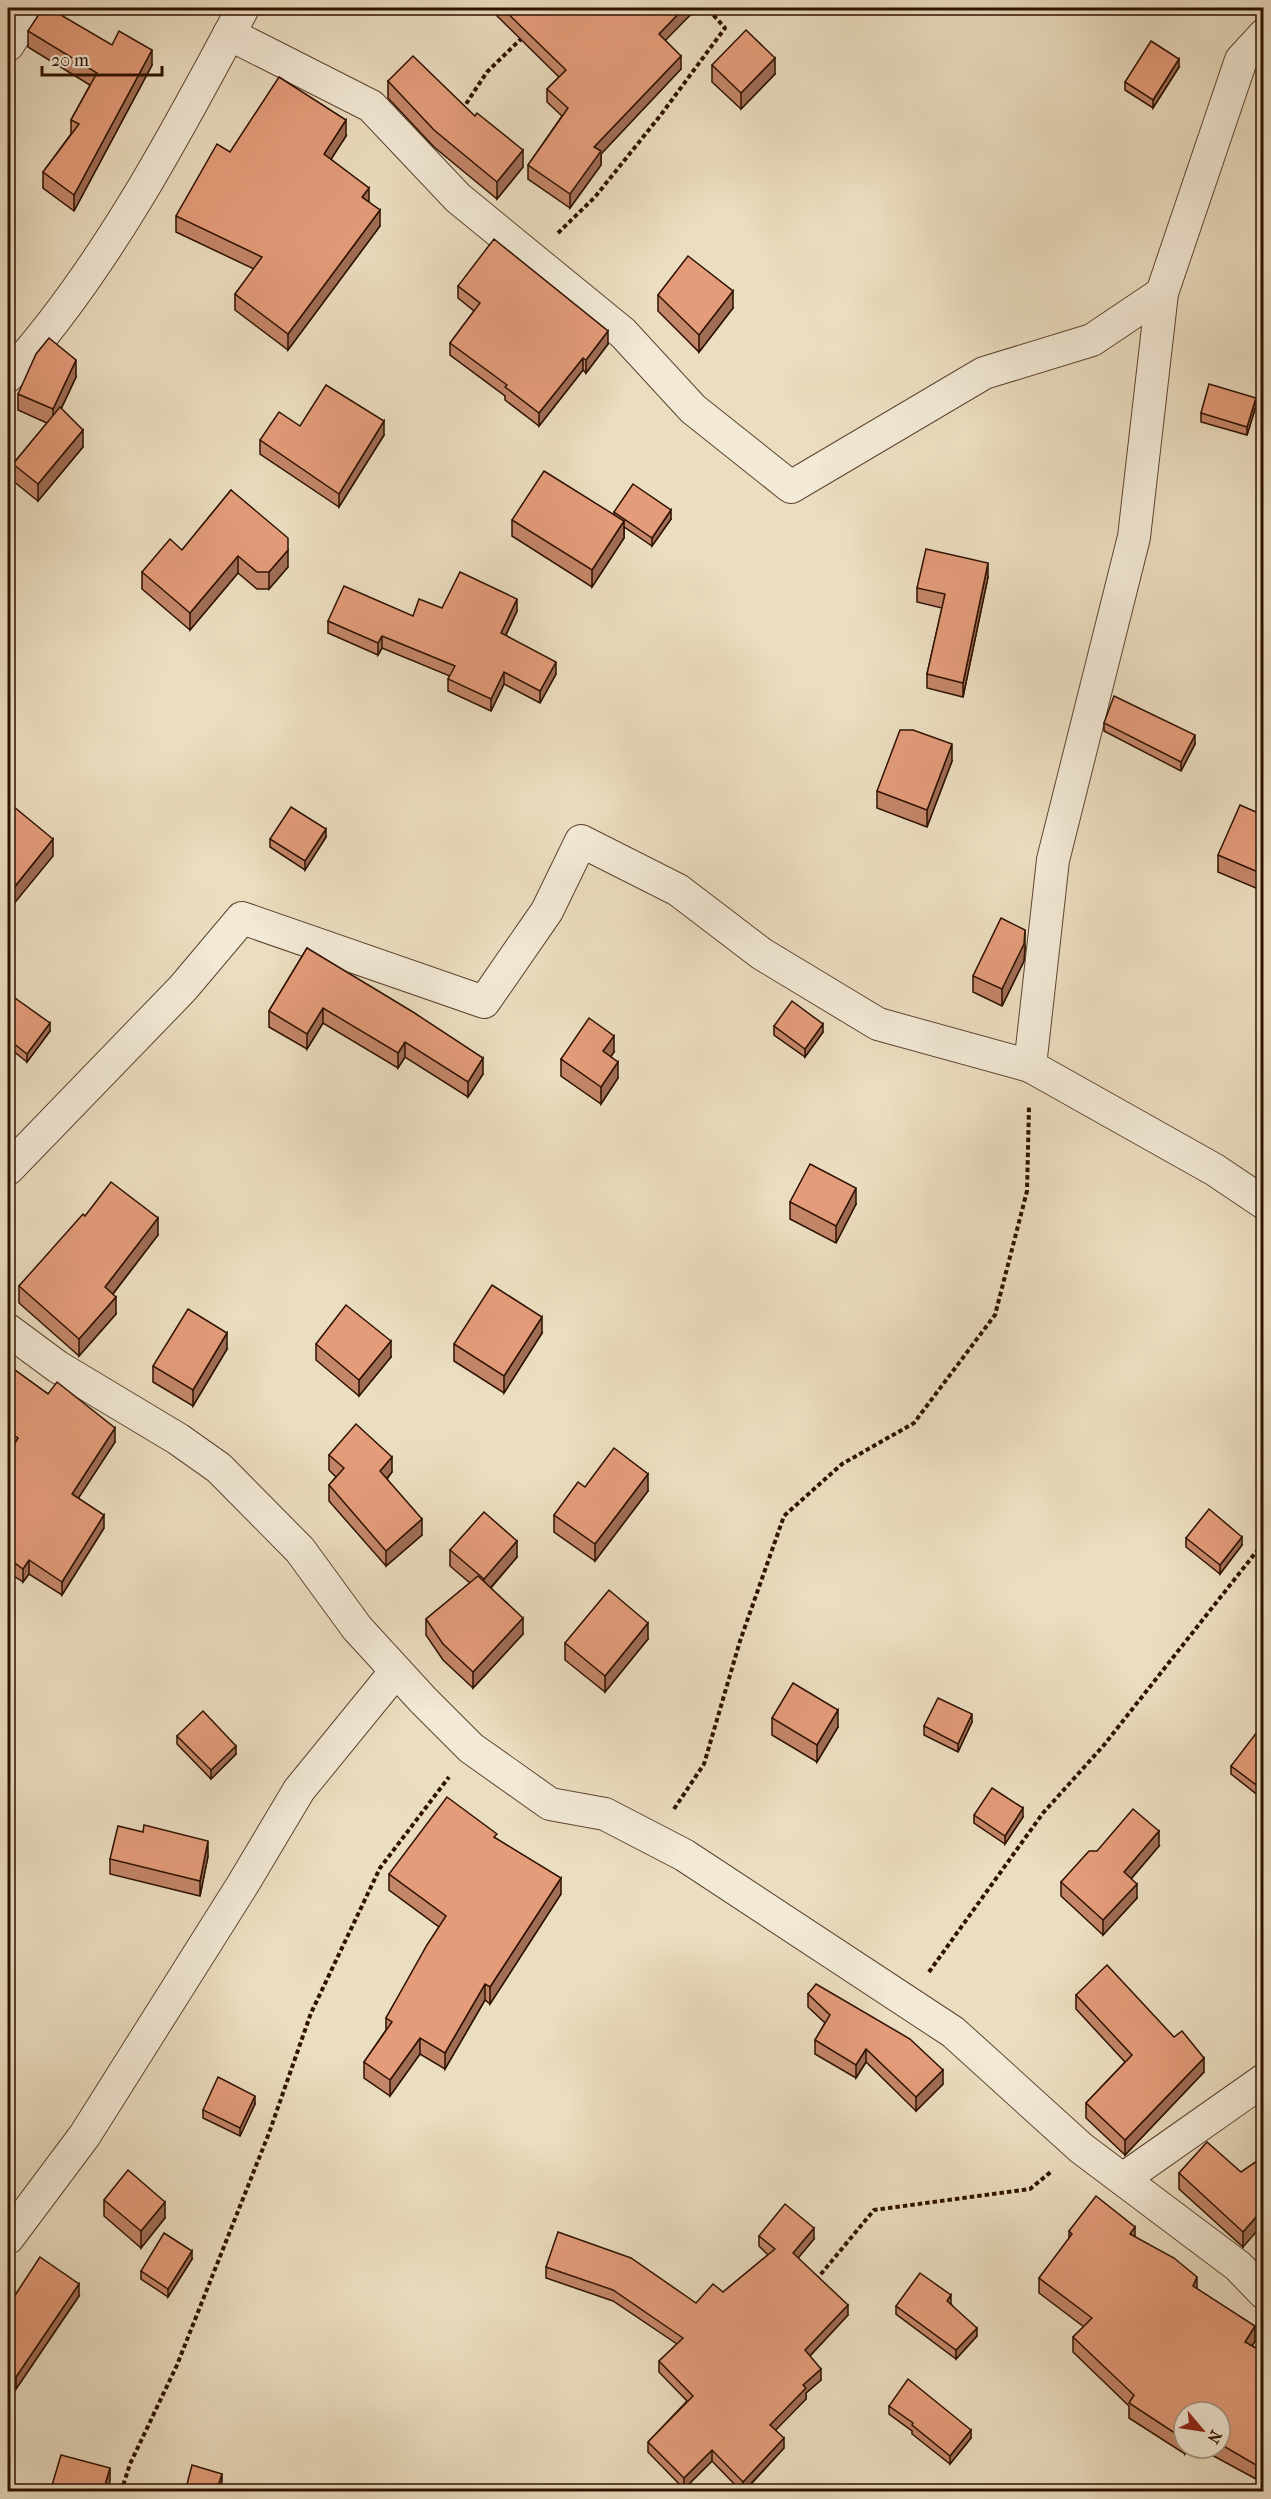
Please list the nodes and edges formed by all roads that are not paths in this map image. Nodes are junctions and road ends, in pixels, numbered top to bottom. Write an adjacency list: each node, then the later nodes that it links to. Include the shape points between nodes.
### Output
1 (31, 8): 4 (street)
2 (236, 21): 5 (street, via 371,106 458,198 623,333 693,409 790,488 984,373 1092,340); 6 (street, via 112,240)
3 (1263, 35): 5 (street, via 1241,60)
4 (8, 45)
5 (1162, 293): 7 (street, via 1134,537 1053,860)
6 (8, 376)
7 (1030, 1066): 8 (street, via 878,1024 762,954 678,890 581,842 547,911 484,1002 242,918 183,988); 9 (street, via 1215,1170)
8 (8, 1169)
9 (1263, 1203)
10 (8, 1330): 11 (street, via 58,1367 178,1438 219,1468 300,1550 357,1628)
11 (396, 1671): 13 (street, via 471,1748 550,1804 605,1814 684,1855 953,2032 1081,2148); 14 (street, via 299,1790 85,2135)
12 (1263, 2080): 13 (street)
13 (1123, 2179): 15 (street, via 1238,2266)
14 (8, 2238)
15 (1263, 2293)

